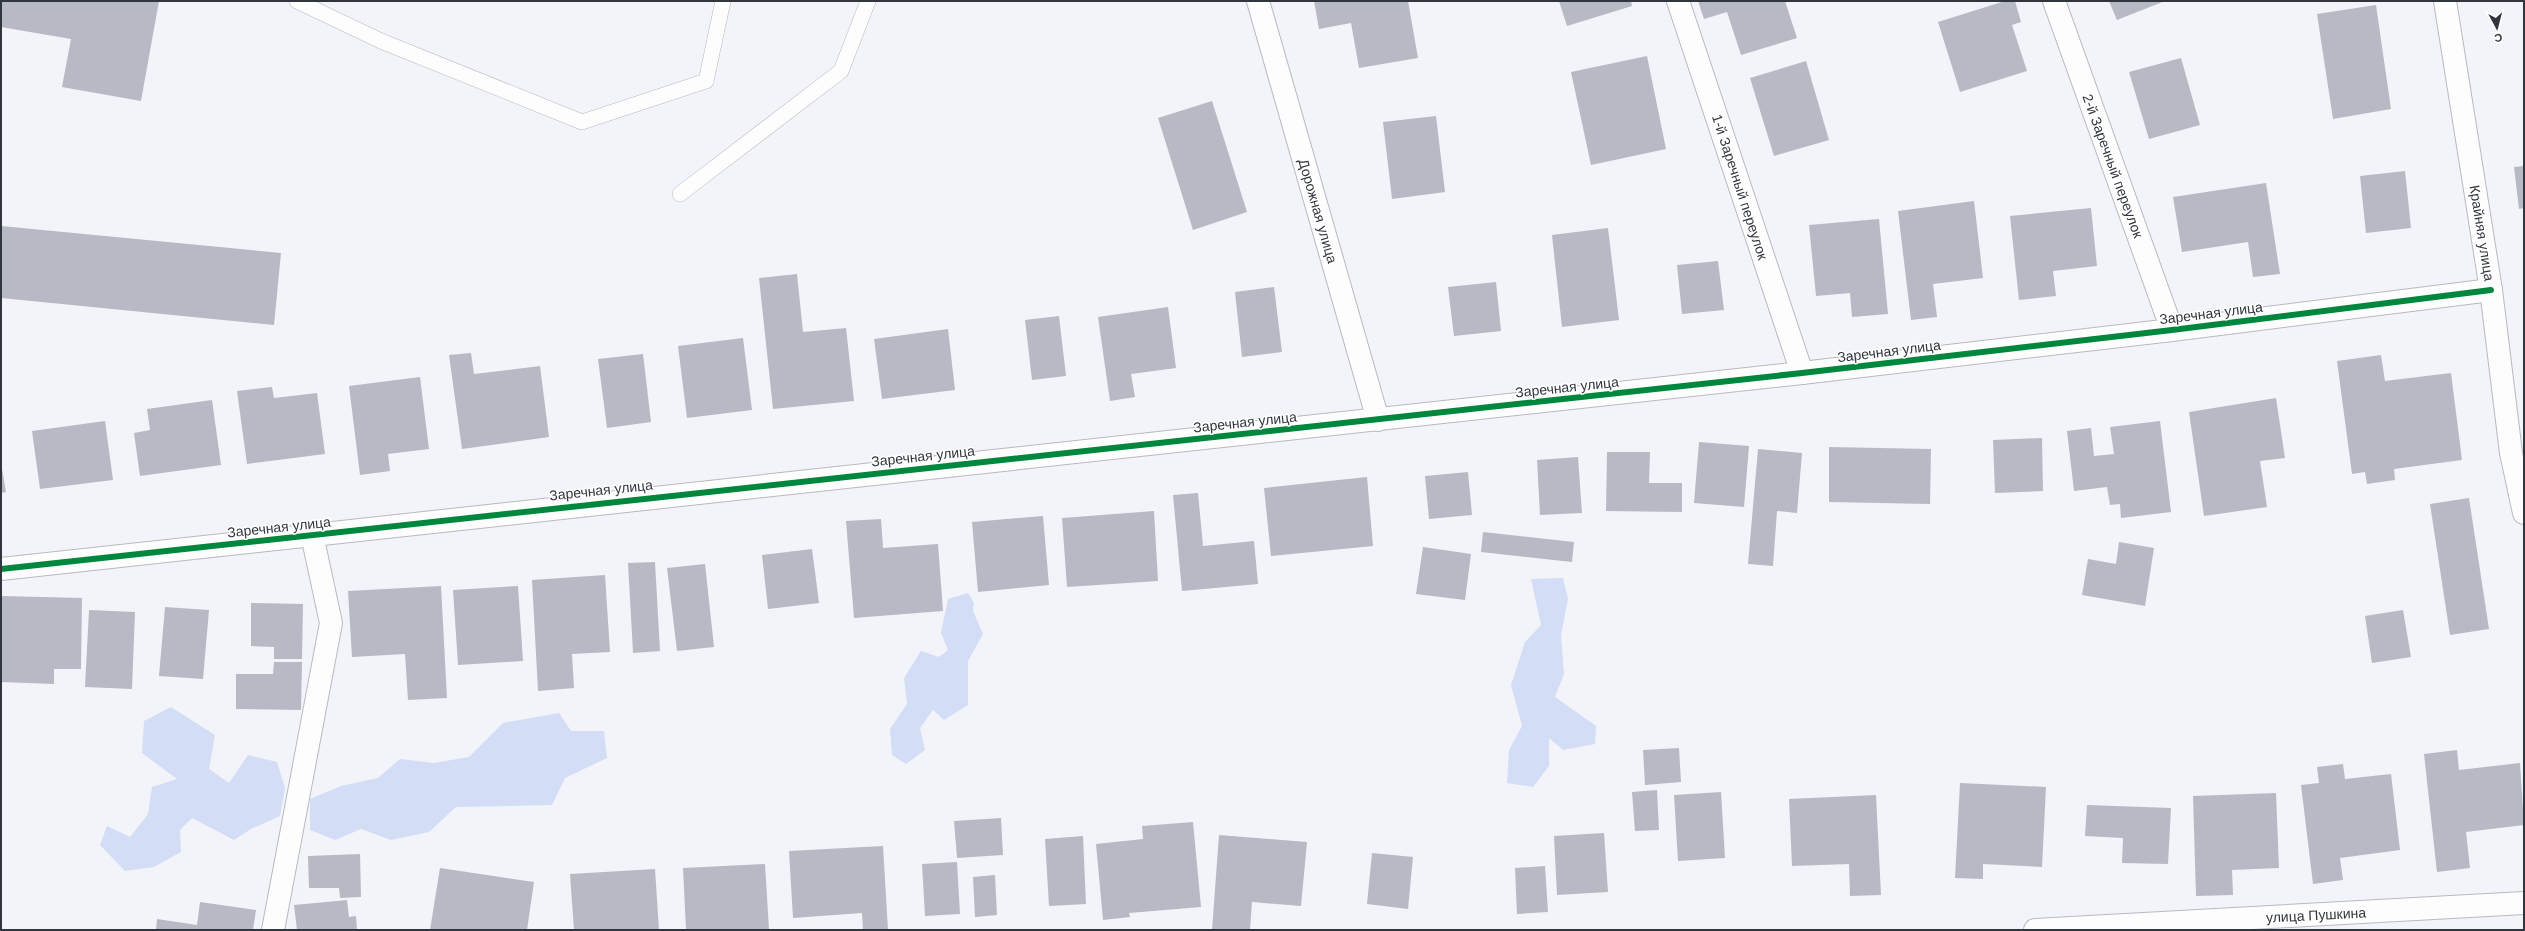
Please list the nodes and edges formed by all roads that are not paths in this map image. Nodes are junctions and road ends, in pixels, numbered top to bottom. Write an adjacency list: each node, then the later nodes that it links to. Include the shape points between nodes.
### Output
1 (297, 1): 2 (lane, via 381,41 582,122 706,81)
2 (723, 1)
3 (868, 1): 8 (lane, via 841,71)
4 (1258, 1): 12 (street, Дорожная улица)
5 (1678, 1): 11 (street, 1-й Заречный переулок)
6 (2054, 1): 10 (street, 2-й Заречный переулок)
7 (2445, 1): 9 (street, Крайняя улица)
8 (680, 194)
9 (2491, 290): 10 (street, Заречная улица); 13 (street, Крайняя улица, via 2511,453)
10 (2172, 330): 11 (street, Заречная улица)
11 (1802, 373): 12 (street, Заречная улица)
12 (1378, 420): 14 (street, Заречная улица, via 409,523)
13 (2524, 513)
14 (312, 536): 15 (street, Заречная улица); 17 (street, via 331,623)
15 (1, 569)
16 (2524, 903): 18 (street, улица Пушкина)
17 (273, 930)
18 (2035, 930)

